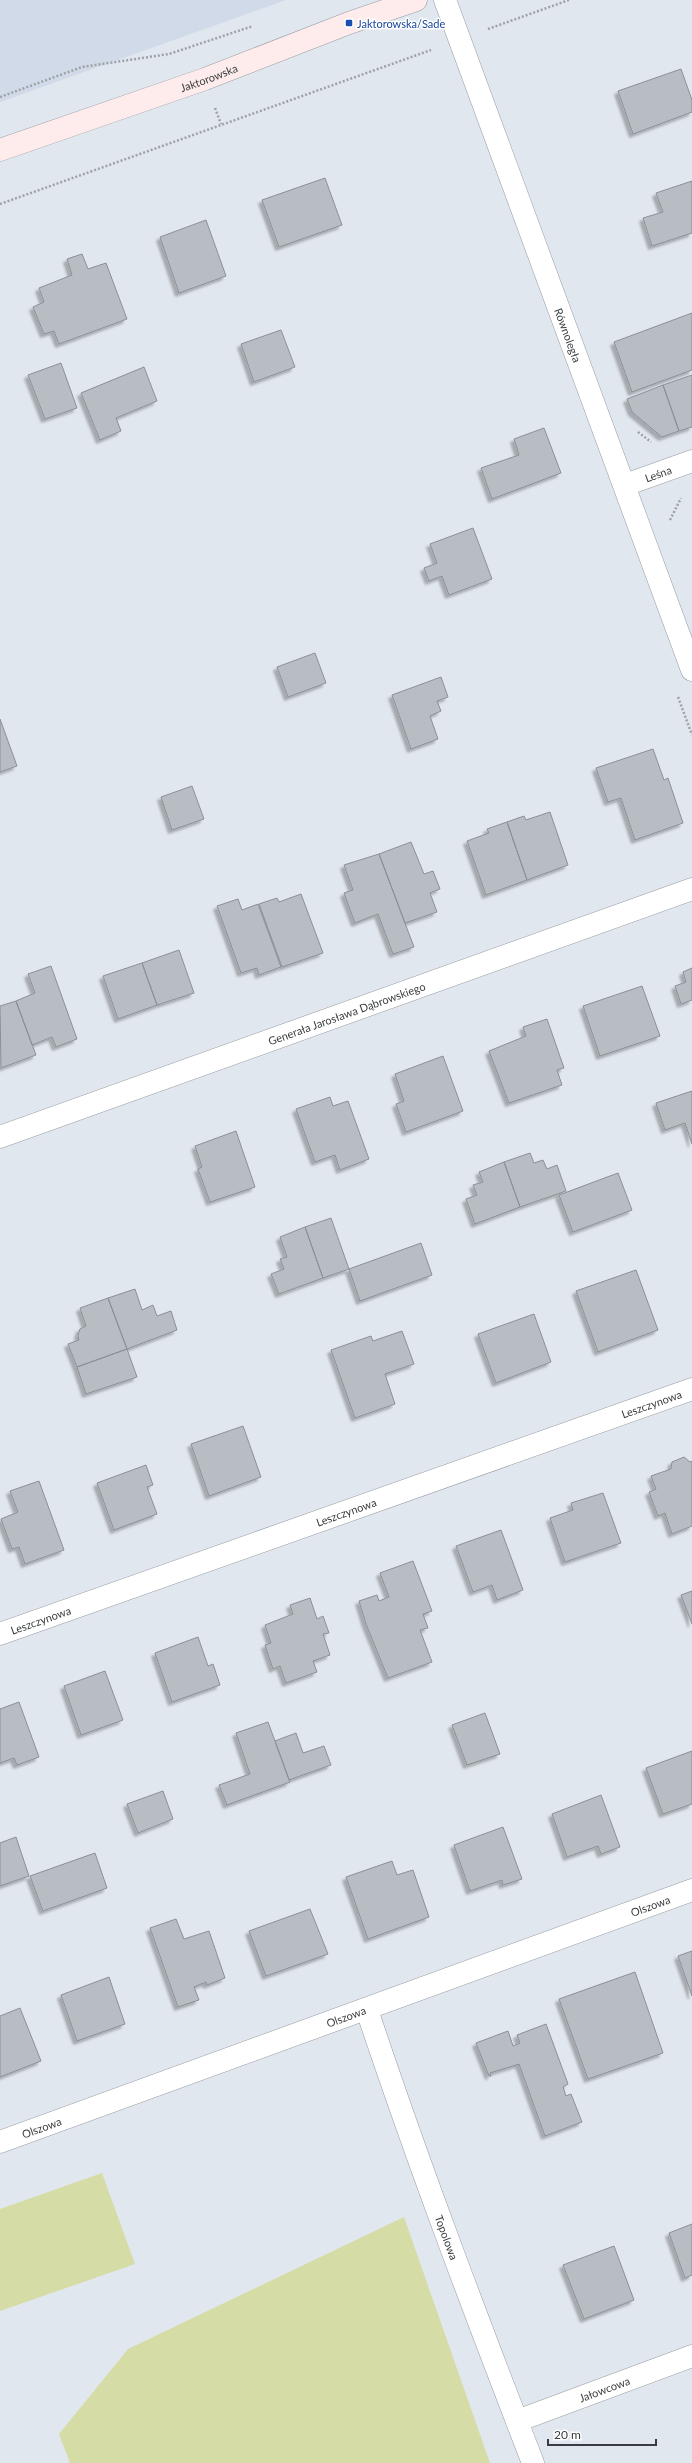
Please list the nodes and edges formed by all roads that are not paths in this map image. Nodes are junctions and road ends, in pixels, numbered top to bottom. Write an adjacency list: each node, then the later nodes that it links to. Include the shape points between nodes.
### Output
1 (416, 0): 3 (main road, Jaktorowska, via 205,79)
2 (445, 0): 5 (street, Równoległa)
3 (0, 150)
4 (692, 461): 5 (street, Leśna)
5 (625, 486): 6 (street, Równoległa)
6 (692, 670)
7 (692, 889): 8 (street, Generała Jarosława Dąbrowskiego)
8 (0, 1137)
9 (692, 1389): 10 (street, Leszczynowa)
10 (0, 1634)
11 (692, 1890): 12 (street, Olszowa)
12 (367, 2010): 13 (street, Olszowa); 15 (street, Topolowa, via 397,2100)
13 (0, 2142)
14 (692, 2356): 15 (street, Jałowcowa)
15 (517, 2421): 16 (street, Topolowa)
16 (533, 2463)

